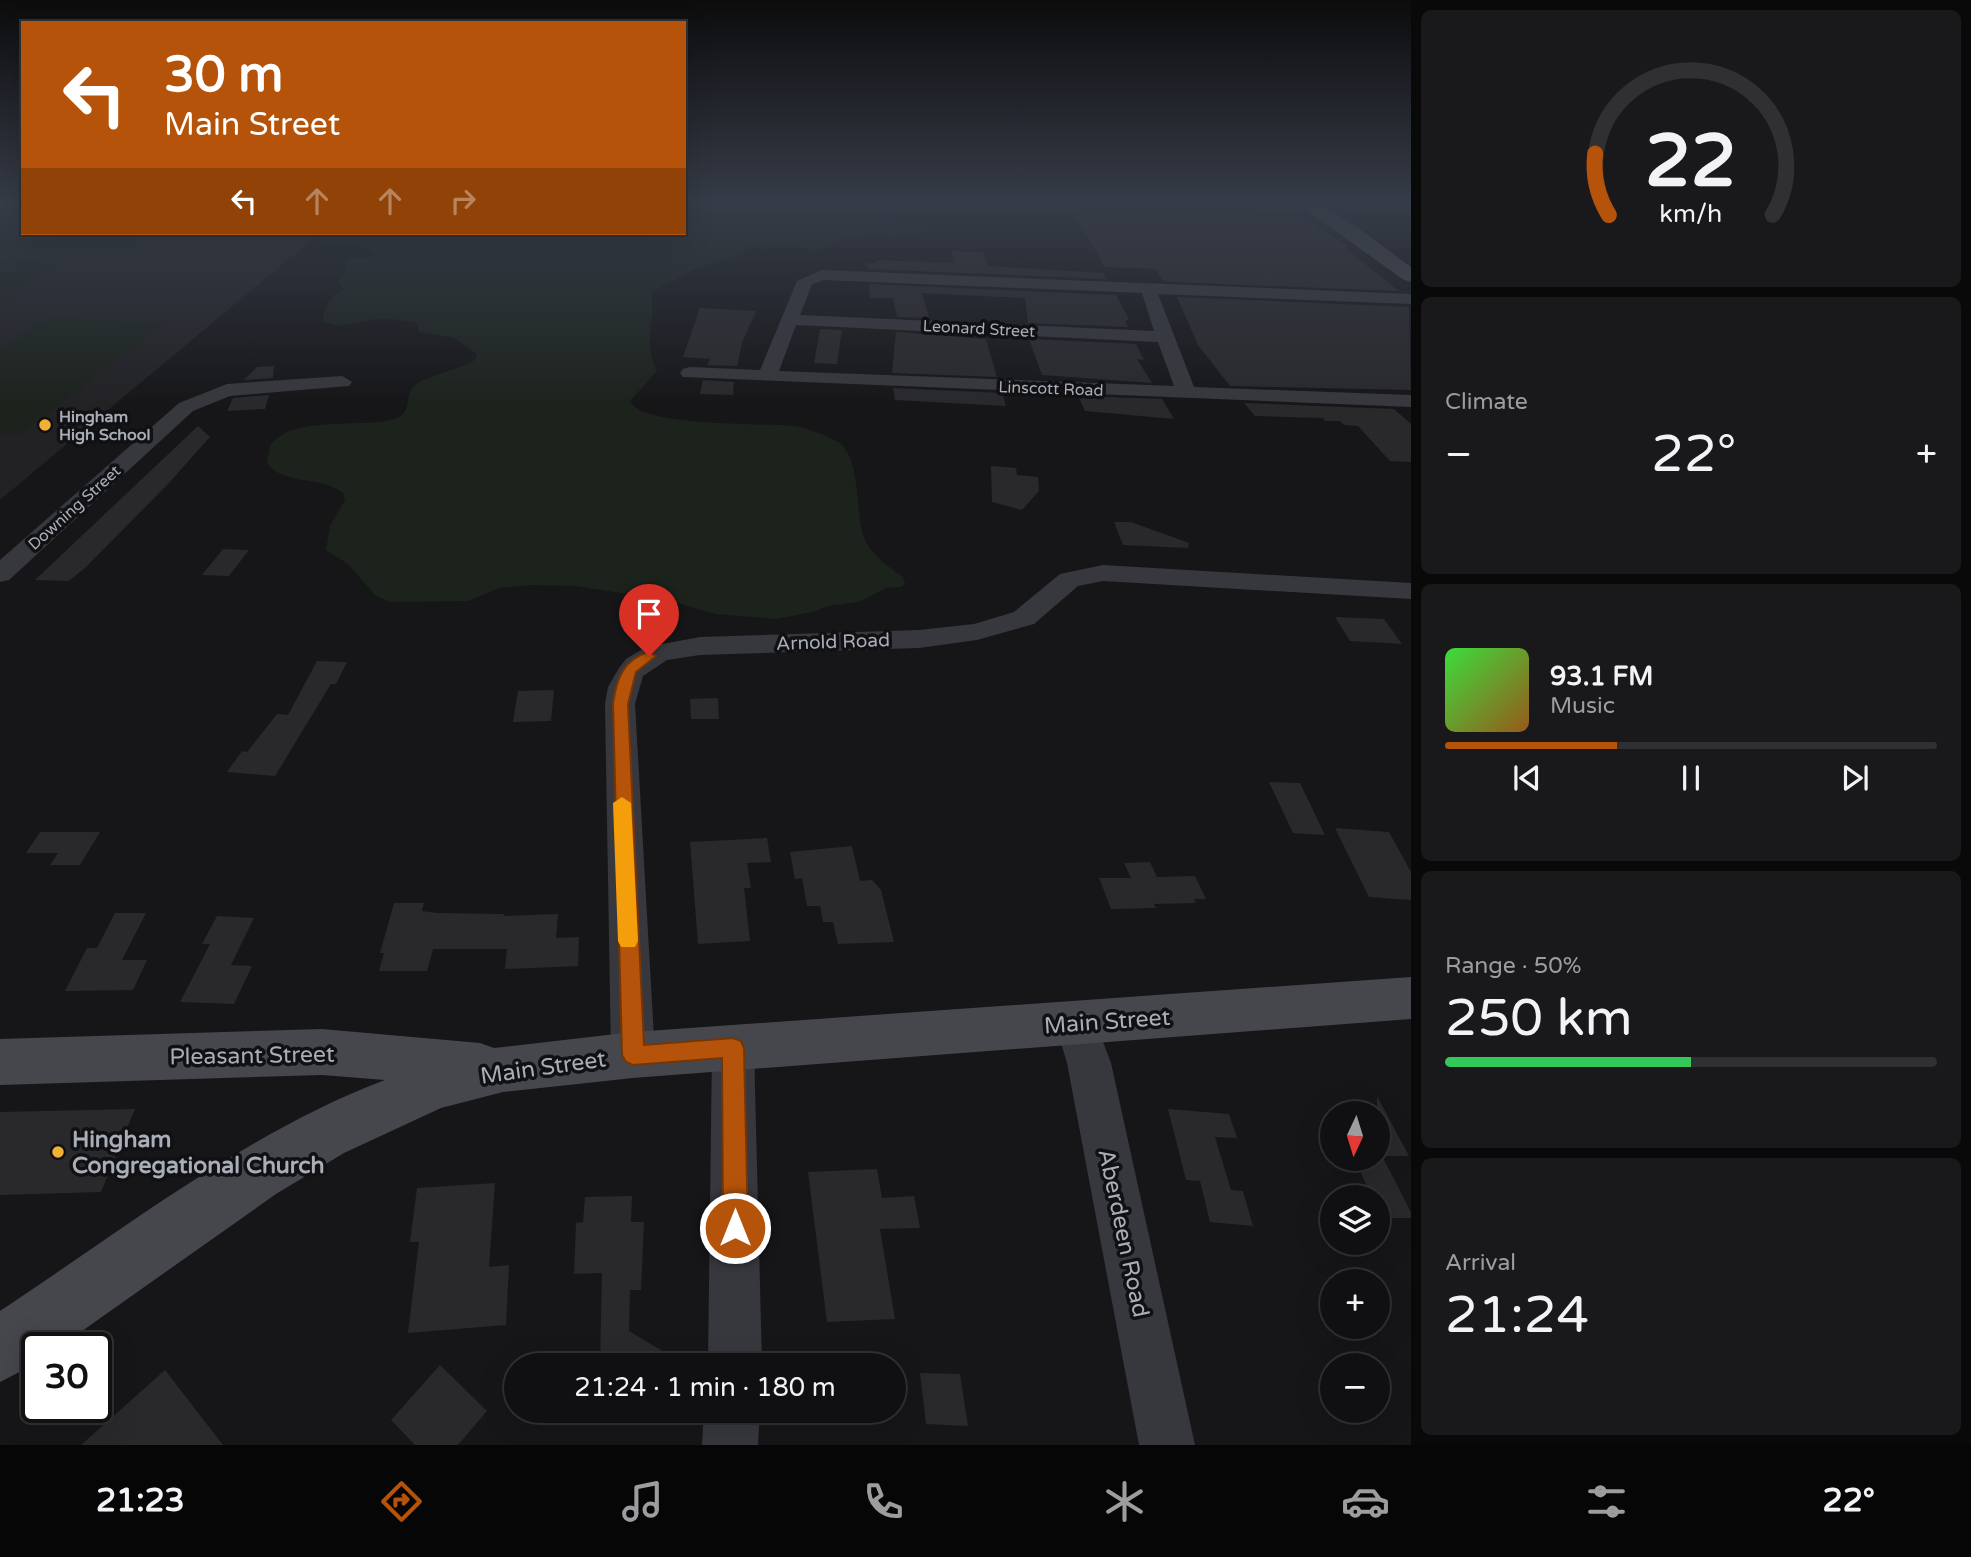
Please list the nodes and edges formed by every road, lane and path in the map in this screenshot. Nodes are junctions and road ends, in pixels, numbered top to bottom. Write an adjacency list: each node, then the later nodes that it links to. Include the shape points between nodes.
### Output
1 (1149, 290): 2 (street); 3 (street, via 822,275 805,281); 4 (street)
2 (1411, 299)
3 (790, 320): 4 (street, Leonard Street); 6 (street)
4 (1167, 337): 8 (street)
5 (690, 373): 6 (street, Linscott Road)
6 (766, 377): 8 (street, Linscott Road)
7 (342, 382): 10 (street, Downing Street, via 227,390 186,407)
8 (1187, 393): 9 (street, Linscott Road)
9 (1411, 401)
10 (0, 574)
11 (1411, 591): 15 (street, Arnold Road, via 1103,573 1069,580 1024,618 977,632 919,639 700,646 666,650 637,663 623,684 620,704)
12 (1411, 998): 13 (main road, Main Street)
13 (1076, 1023): 14 (main road, Main Street); 22 (street, Aberdeen Road, via 1089,1063)
14 (733, 1048): 15 (main road, Main Street); 19 (street)
15 (633, 1055): 17 (main road, Main Street)
16 (0, 1062): 17 (main road, Pleasant Street, via 322,1052)
17 (503, 1069): 18 (main road, Main Street, via 437,1085 324,1135 256,1175)
18 (0, 1349)
19 (735, 1353)
20 (731, 1423): 21 (street)
21 (730, 1445)
22 (1167, 1445)

